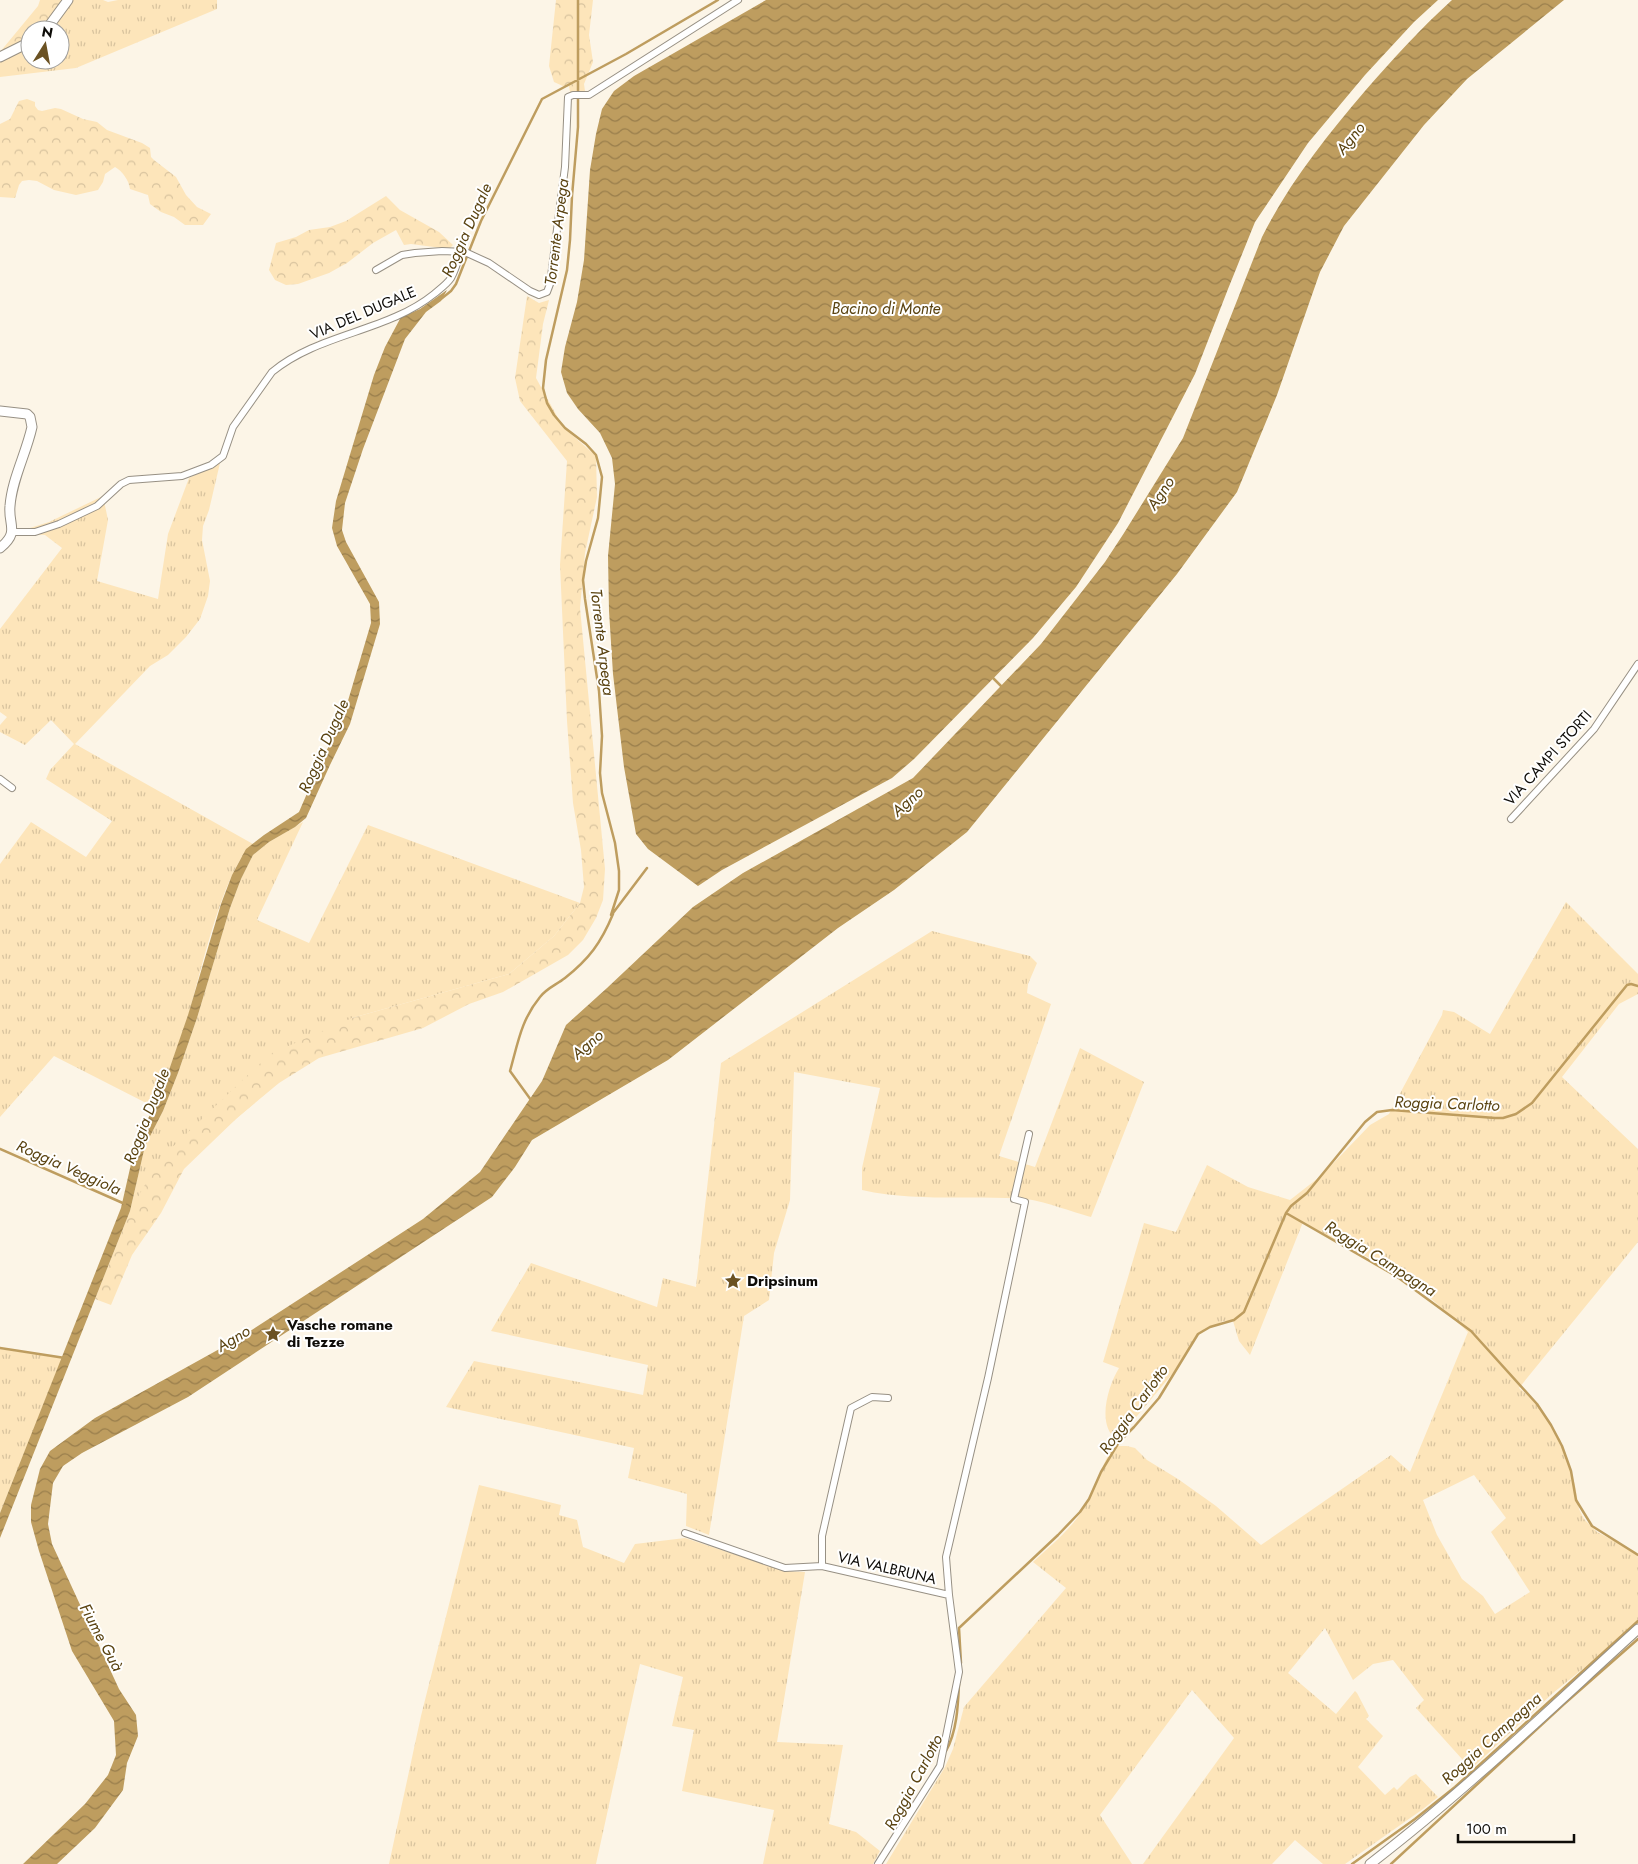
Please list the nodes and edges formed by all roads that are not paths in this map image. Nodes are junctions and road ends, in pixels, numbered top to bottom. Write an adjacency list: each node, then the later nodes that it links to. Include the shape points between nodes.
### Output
1 (68, 0): 3 (main road)
2 (738, 0): 6 (street, via 589,95 568,97 565,167 547,292 539,295 530,291 489,263)
3 (53, 20)
4 (20, 47): 5 (main road)
5 (0, 57)
6 (462, 253): 7 (street, via 415,253); 9 (street, VIA DEL DUGALE, via 451,278 424,302 279,366 233,427 223,456 210,465 182,476 129,480 97,506 59,524 35,532)
7 (376, 270)
8 (0, 411): 9 (main road, via 27,414 32,423 12,493 9,512)
9 (12, 532): 10 (main road)
10 (0, 548)
11 (1638, 664): 14 (street, VIA CAMPI STORTI, via 1594,729)
12 (0, 779): 13 (street)
13 (12, 788)
14 (1510, 819)
15 (1029, 1134): 19 (street, via 1014,1199 1025,1202 946,1557)
16 (888, 1398): 18 (street, via 872,1397 851,1408 822,1536)
17 (685, 1533): 18 (street, VIA VALBRUNA, via 785,1568)
18 (822, 1566): 19 (street, VIA VALBRUNA)
19 (949, 1595): 21 (street, VIA VALBRUNA, via 959,1672 940,1766)
20 (1638, 1629): 22 (main road, via 1478,1775)
21 (878, 1864)
22 (1370, 1864)

